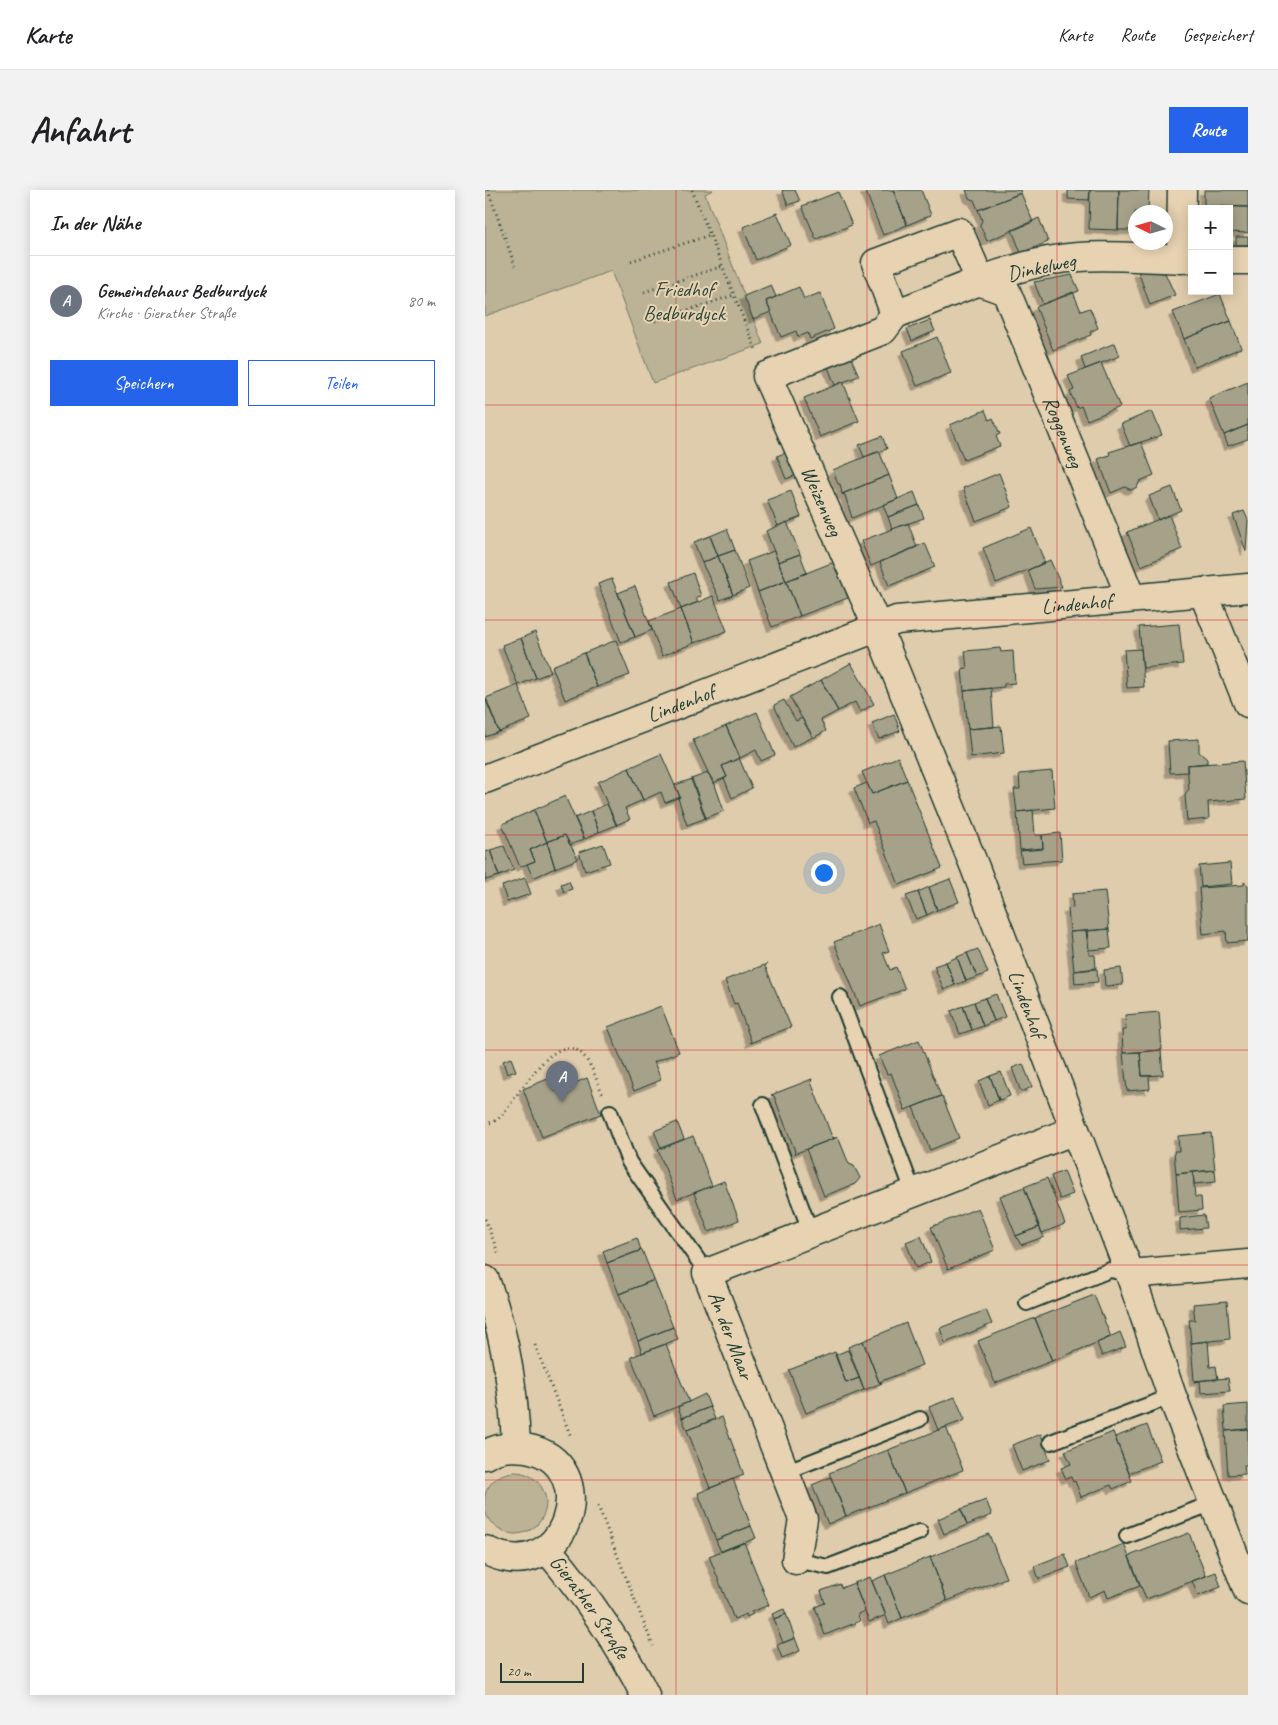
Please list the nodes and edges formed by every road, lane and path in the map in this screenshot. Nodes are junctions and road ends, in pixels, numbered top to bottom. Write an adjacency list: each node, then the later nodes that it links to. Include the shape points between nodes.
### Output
1 (488, 190): 9 (path)
2 (692, 190): 4 (path)
3 (1182, 190): 5 (street)
4 (710, 235): 8 (path); 10 (path)
5 (1186, 259): 11 (street, Dinkelweg, via 1068,258 1029,266)
6 (1233, 260): 7 (street)
7 (1248, 260)
8 (631, 261)
9 (515, 266)
10 (723, 266): 12 (path); 13 (path)
11 (981, 282): 14 (street, Dinkelweg); 14 (street, Dinkelweg, via 959,232 876,263); 19 (street, Roggenweg, via 1006,292)
12 (644, 292)
13 (734, 295): 15 (path); 16 (path)
14 (895, 314): 16 (street, Dinkelweg, via 883,330)
15 (655, 321)
16 (767, 376): 20 (street, Weizenweg)
17 (1248, 588): 18 (street, Lindenhof)
18 (1203, 592): 19 (street, Lindenhof); 21 (street)
19 (1131, 598): 20 (street, Lindenhof, via 921,616)
20 (877, 626): 22 (street, Lindenhof); 27 (street, Lindenhof)
21 (1248, 703)
22 (485, 779)
23 (840, 997): 28 (lane)
24 (763, 1105): 29 (lane)
25 (610, 1112): 26 (path, via 583,1055 575,1050 565,1050 548,1056 540,1063 498,1120); 31 (lane, via 629,1162)
26 (485, 1124)
27 (1075, 1130): 28 (street, An der Maar); 32 (street, Lindenhof)
28 (913, 1194): 29 (street, An der Maar)
29 (811, 1234): 31 (street, An der Maar)
30 (1248, 1264): 32 (street)
31 (707, 1273): 40 (street, An der Maar)
32 (1130, 1274): 34 (lane, via 1109,1270); 35 (street, Lindenhof)
33 (485, 1280): 38 (street, via 498,1318 509,1368)
34 (1027, 1303)
35 (1172, 1396): 37 (lane); 41 (street, Lindenhof)
36 (921, 1419): 40 (lane)
37 (1051, 1442)
38 (516, 1446): 39 (street); 44 (street, Gierather Straße, via 543,1454 554,1462 569,1486 571,1500 565,1528)
39 (485, 1455)
40 (785, 1472): 46 (street, An der Maar, via 803,1519)
41 (1213, 1504): 43 (lane); 47 (street, Lindenhof)
42 (920, 1532): 46 (lane, An der Maar, via 829,1567)
43 (1127, 1536)
44 (547, 1549): 45 (street, Gierather Straße, via 516,1559); 48 (street, Gierather Straße, via 613,1637)
45 (485, 1550)
46 (796, 1560)
47 (1248, 1591)
48 (645, 1695)

